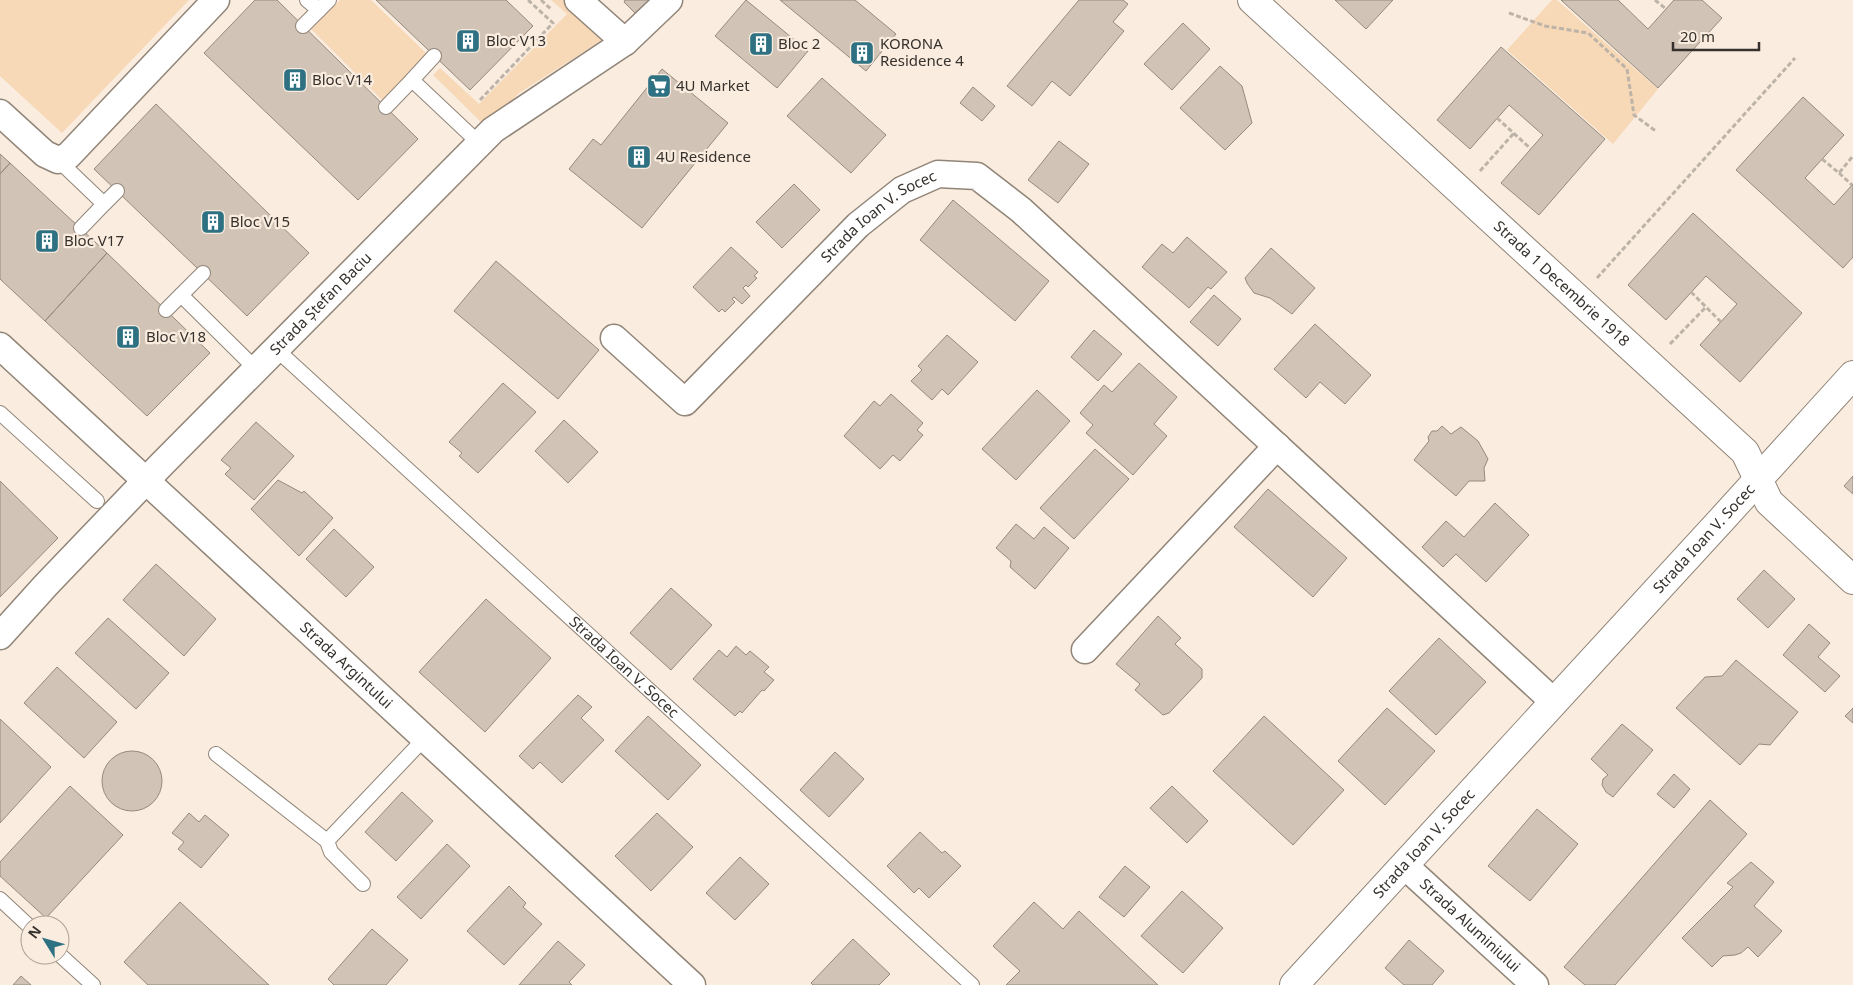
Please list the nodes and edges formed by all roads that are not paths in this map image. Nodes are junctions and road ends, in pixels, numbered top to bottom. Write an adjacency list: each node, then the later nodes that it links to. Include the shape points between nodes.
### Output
1 (216, 0): 15 (street, via 68,156)
2 (307, 0): 7 (lane)
3 (329, 0): 7 (lane)
4 (578, 0): 9 (street)
5 (669, 0): 9 (street, Strada Ștefan Baciu)
6 (1252, 0): 29 (street, Strada 1 Decembrie 1918, via 1745,452)
7 (318, 10): 8 (lane)
8 (303, 26)
9 (625, 42): 14 (street, Strada Ștefan Baciu, via 493,130)
10 (434, 56): 11 (lane)
11 (412, 80): 12 (lane); 14 (lane)
12 (386, 107)
13 (0, 113): 15 (street, via 45,154)
14 (480, 144): 24 (street, Strada Ștefan Baciu)
15 (58, 160): 17 (lane)
16 (117, 190): 17 (lane)
17 (104, 204): 18 (lane)
18 (81, 228)
19 (203, 274): 20 (lane)
20 (180, 295): 21 (lane); 25 (lane)
21 (166, 310)
22 (614, 338): 28 (street, Strada Ioan V. Socec, via 684,402 858,225 902,190 938,174 977,176 1021,210)
23 (0, 346): 30 (street, Strada Argintului)
24 (277, 350): 25 (street, Strada Ștefan Baciu); 46 (lane, Strada Ioan V. Socec)
25 (257, 370): 30 (street, Strada Ștefan Baciu)
26 (1853, 374): 29 (street, Strada Ioan V. Socec)
27 (0, 413): 31 (lane)
28 (1277, 446): 34 (street); 35 (street, Strada Ioan V. Socec)
29 (1759, 478): 32 (street, Strada 1 Decembrie 1918, via 1769,502); 35 (street, Strada Ioan V. Socec)
30 (147, 481): 33 (street, Strada Ștefan Baciu); 36 (street, Strada Argintului)
31 (97, 501)
32 (1853, 580)
33 (0, 636)
34 (1085, 650)
35 (1554, 702): 39 (street, Strada Ioan V. Socec)
36 (424, 739): 38 (lane); 45 (street, Strada Argintului)
37 (216, 754): 38 (lane)
38 (327, 841): 40 (lane, via 331,852)
39 (1405, 866): 47 (street, Strada Ioan V. Socec); 48 (street, Strada Aluminiului)
40 (363, 884)
41 (0, 899): 42 (lane)
42 (20, 918)
43 (70, 963): 44 (lane)
44 (93, 985)
45 (692, 985)
46 (972, 985)
47 (1294, 985)
48 (1535, 985)

